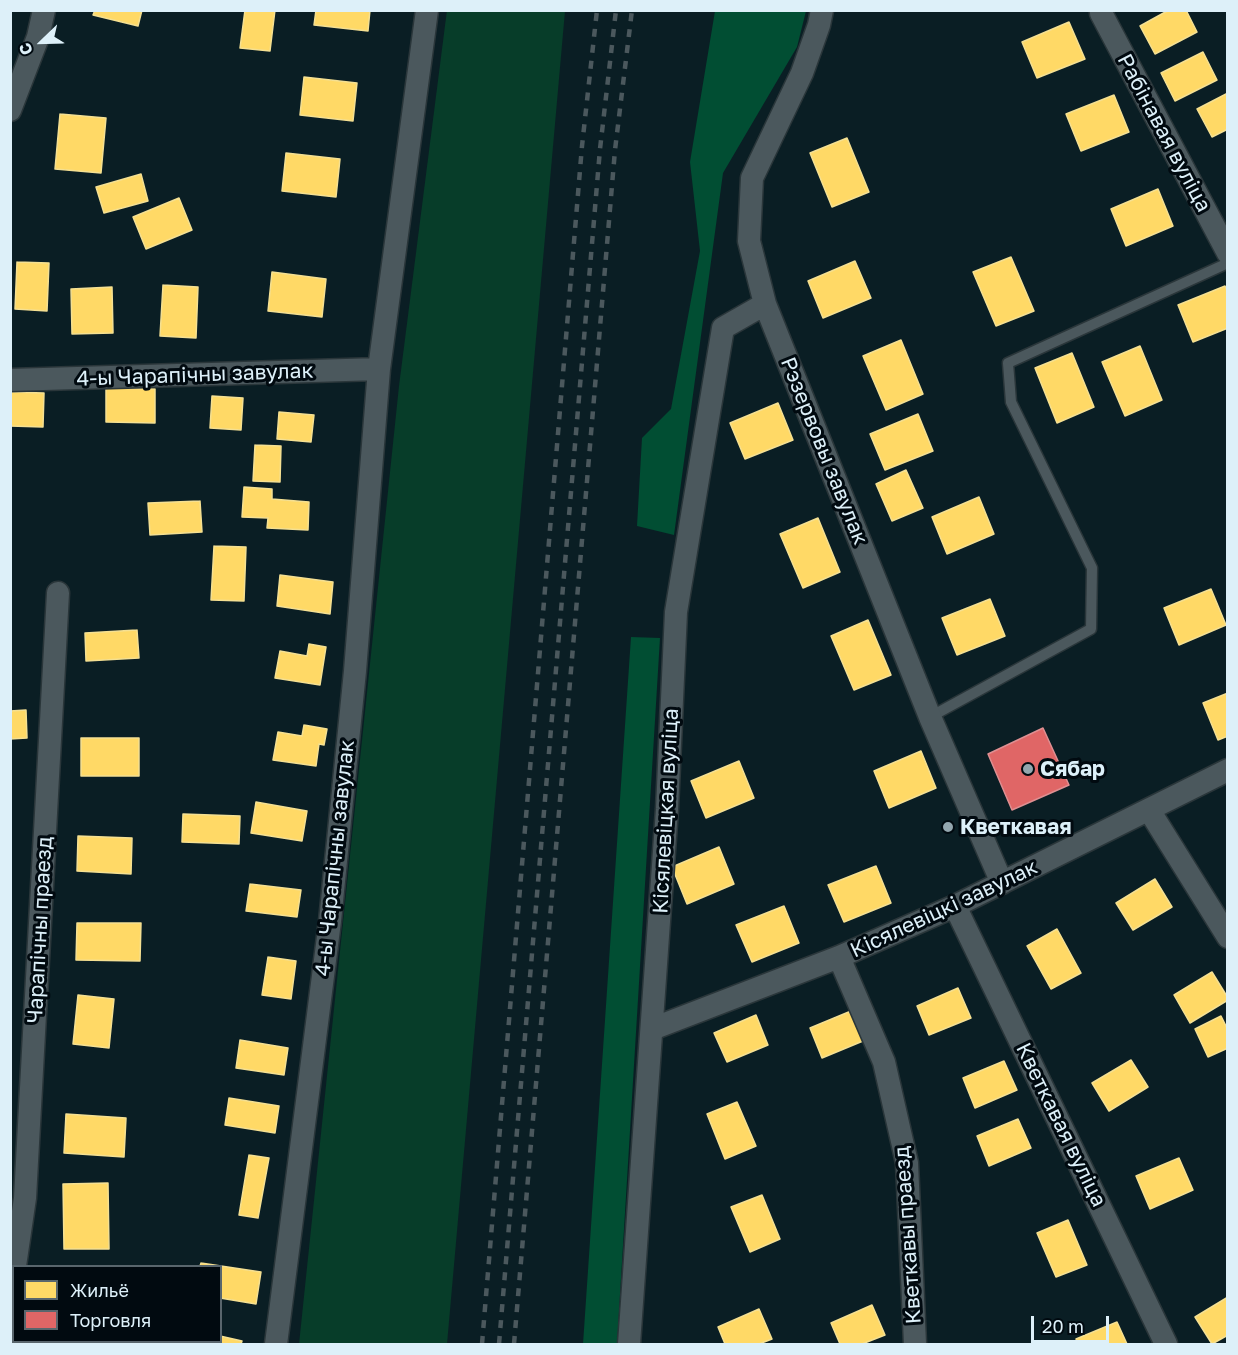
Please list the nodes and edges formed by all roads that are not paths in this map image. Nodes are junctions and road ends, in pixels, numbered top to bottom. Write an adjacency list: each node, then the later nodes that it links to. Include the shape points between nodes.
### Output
1 (44, 10): 5 (street, via 38,37)
2 (427, 10): 9 (street, 4-ы Чарапічны завулак)
3 (822, 10): 8 (street, Рэзервовы завулак, via 802,73 752,178 749,241)
4 (1101, 13): 6 (street, Рабінавая вуліца)
5 (10, 110)
6 (1227, 253)
7 (1227, 263): 12 (lane, via 1008,363 1011,402 1092,568 1090,629)
8 (765, 304): 12 (street, Рэзервовы завулак); 19 (street, Кісялевіцкая вуліца, via 723,328 676,612)
9 (379, 369): 10 (street, 4-ы Чарапічны завулак); 21 (street, 4-ы Чарапічны завулак, via 330,921)
10 (10, 380)
11 (58, 593): 20 (street, Чарапічны праезд, via 25,1198)
12 (930, 717): 15 (street, Рэзервовы завулак)
13 (1227, 770): 14 (street, Кісялевіцкі завулак)
14 (1149, 810): 15 (street, Кісялевіцкі завулак); 17 (street)
15 (1002, 883): 16 (street, Кісялевіцкі завулак)
16 (955, 906): 18 (street, Кісялевіцкі завулак); 24 (street, Кветкавая вуліца)
17 (1227, 937)
18 (839, 957): 19 (street, Кісялевіцкі завулак); 23 (street, Кветкавы праезд, via 884,1062 906,1163)
19 (652, 1029): 22 (street, Кісялевіцкая вуліца)
20 (15, 1265)
21 (276, 1344)
22 (629, 1344)
23 (915, 1344)
24 (1166, 1344)

